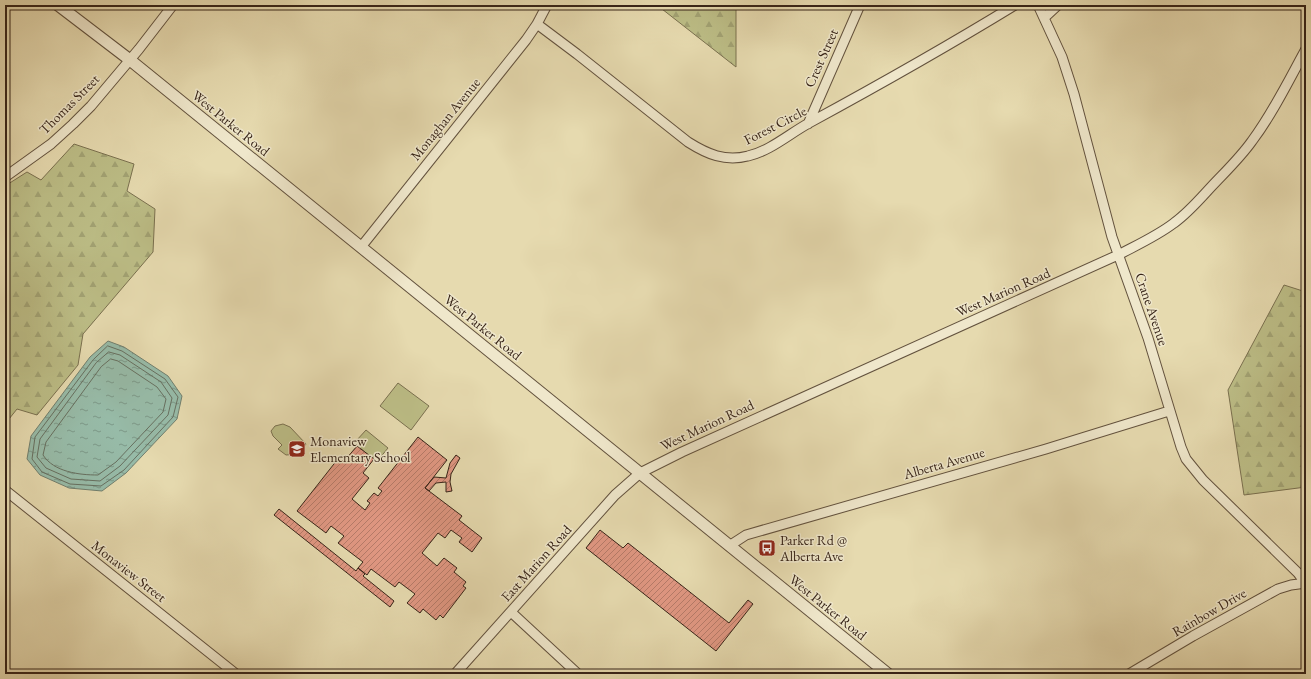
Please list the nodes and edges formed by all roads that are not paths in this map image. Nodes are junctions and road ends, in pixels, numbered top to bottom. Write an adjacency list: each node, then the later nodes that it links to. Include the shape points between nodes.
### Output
1 (58, 5): 11 (street, West Parker Road)
2 (173, 5): 11 (street, Thomas Street)
3 (547, 5): 9 (street, Monaghan Avenue)
4 (860, 5): 12 (street, Crest Street)
5 (1015, 5): 12 (street, Forest Circle)
6 (1038, 5): 8 (street, Crane Avenue)
7 (1058, 5): 8 (street)
8 (1044, 18): 15 (street, Crane Avenue, via 1062,57 1074,94)
9 (537, 24): 12 (street, Forest Circle, via 688,142 712,155 723,158 748,156 775,144); 14 (street, Monaghan Avenue)
10 (1306, 49): 15 (street, West Marion Road, via 1262,127 1238,158 1192,208 1175,222 1150,239)
11 (130, 60): 13 (street, Thomas Street, via 73,124 51,144); 14 (street, West Parker Road)
12 (808, 124)
13 (5, 177)
14 (360, 247): 17 (street, West Parker Road)
15 (1118, 255): 16 (street, Crane Avenue, via 1148,338); 17 (street, West Marion Road)
16 (1169, 412): 19 (street, Alberta Avenue, via 746,535); 20 (street, Crane Avenue, via 1186,459 1194,470)
17 (640, 473): 19 (street, West Parker Road); 21 (street, East Marion Road, via 615,495)
18 (5, 490): 22 (street, Monaview Street)
19 (729, 546): 25 (street, West Parker Road)
20 (1306, 583): 26 (street, Rainbow Drive, via 1278,589)
21 (511, 612): 23 (street, East Marion Road); 24 (street)
22 (236, 674)
23 (455, 674)
24 (578, 674)
25 (888, 674)
26 (1129, 674)

